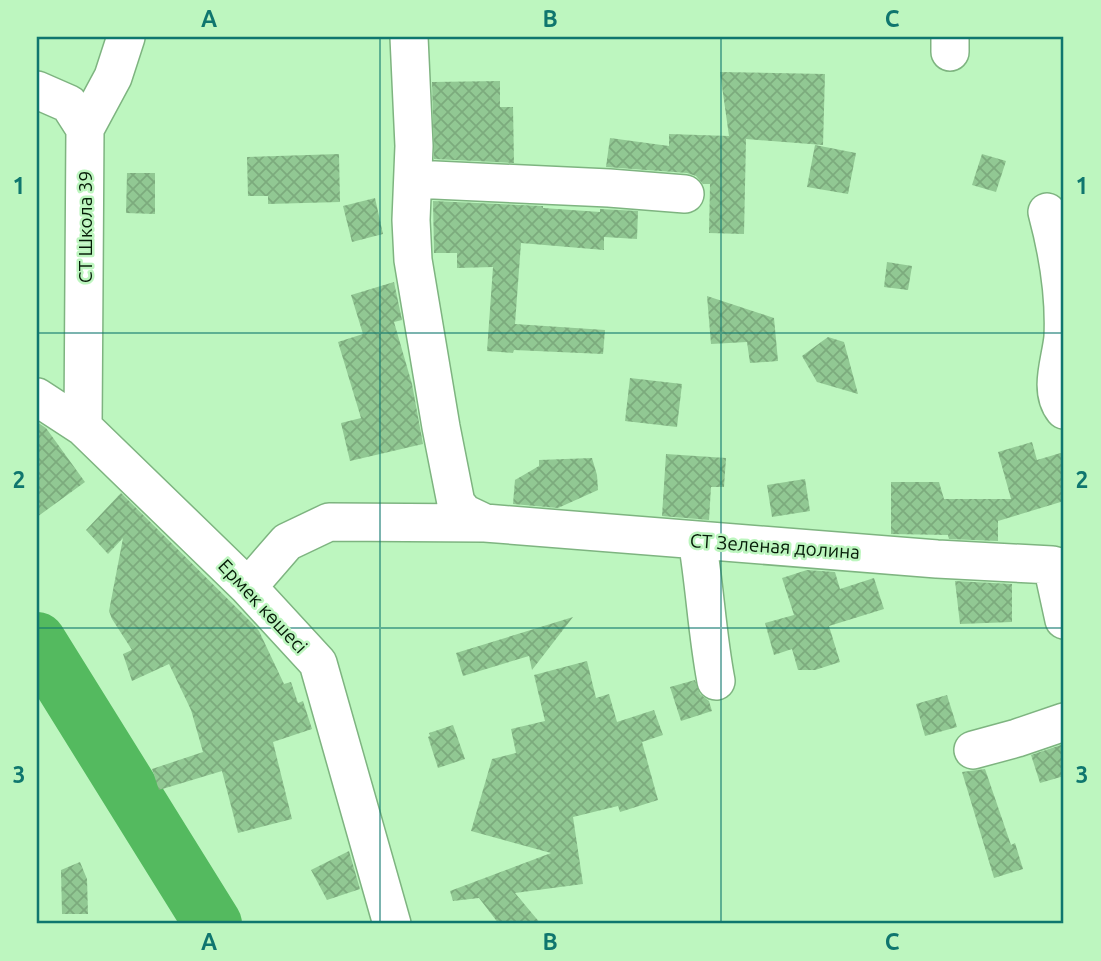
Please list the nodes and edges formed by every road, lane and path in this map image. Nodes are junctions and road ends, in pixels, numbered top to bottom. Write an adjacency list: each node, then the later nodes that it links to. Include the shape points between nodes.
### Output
1 (126, 37): 4 (street, СТ Школа 39, via 113,77)
2 (409, 37): 5 (street, СТ Зеленая долина)
3 (37, 90): 4 (street, via 69,104)
4 (85, 129): 11 (street, СТ Школа 39)
5 (412, 178): 6 (street); 12 (street, СТ Зеленая долина, via 413,260 456,503 464,513)
6 (685, 194)
7 (1047, 212): 8 (street)
8 (1060, 248): 10 (street, via 1063,339 1058,402)
9 (37, 397): 11 (street, Ермек көшесі)
10 (1064, 410)
11 (83, 427): 15 (street, Ермек көшесі)
12 (485, 523): 13 (street, СТ Зеленая долина); 15 (street, СТ Зеленая долина, via 329,522 287,542)
13 (697, 540): 14 (street, СТ Зеленая долина); 17 (street)
14 (1058, 567): 16 (street)
15 (248, 587): 20 (street, Ермек көшесі, via 318,663)
16 (1064, 620)
17 (716, 681)
18 (1064, 722): 19 (street)
19 (973, 750)
20 (392, 924)

